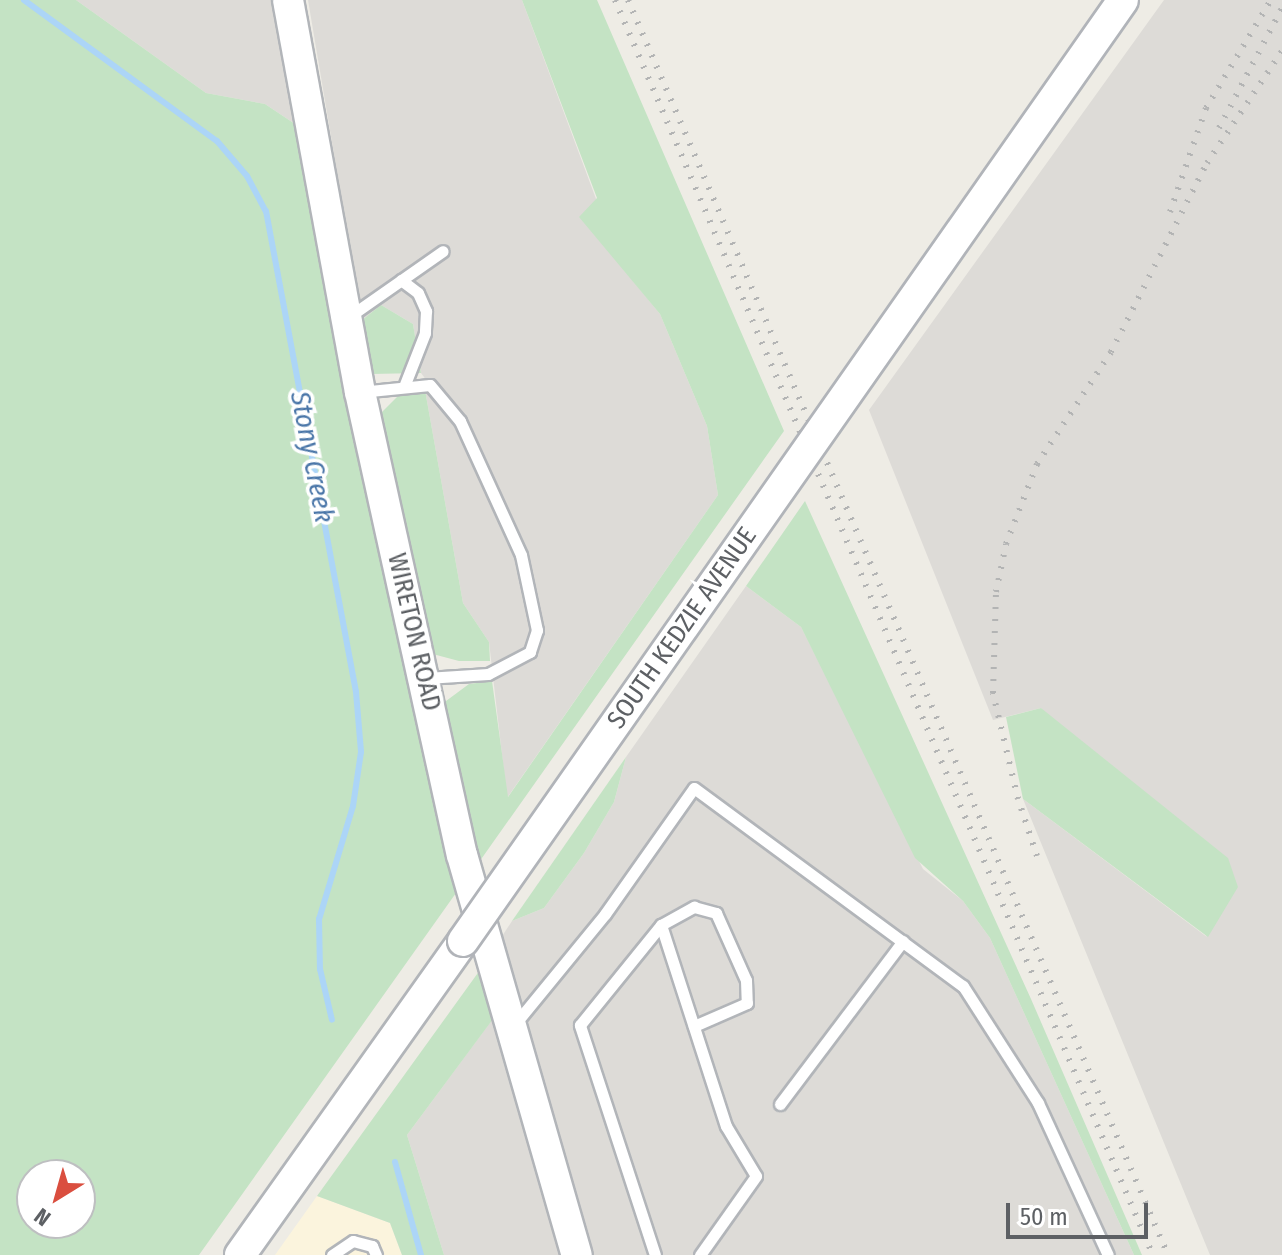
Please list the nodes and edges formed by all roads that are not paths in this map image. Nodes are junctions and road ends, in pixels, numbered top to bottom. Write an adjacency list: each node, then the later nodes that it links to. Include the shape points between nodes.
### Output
1 (288, 0): 5 (main road, WIRETON ROAD)
2 (1123, 0): 14 (main road, SOUTH KEDZIE AVENUE, bridge)
3 (443, 251): 4 (lane)
4 (401, 280): 5 (lane); 6 (lane, via 418,293 426,311 425,333)
5 (346, 319): 7 (main road, WIRETON ROAD)
6 (405, 384): 7 (lane); 8 (lane, via 430,385 460,421 521,555 537,630 530,652 488,674)
7 (360, 392): 8 (main road, WIRETON ROAD)
8 (425, 678): 12 (main road, WIRETON ROAD, via 462,855)
9 (661, 925): 11 (lane); 11 (lane, via 694,907 716,913 746,980 747,1003); 18 (lane, via 580,1025)
10 (903, 941): 12 (lane, via 694,788 605,914); 13 (lane); 20 (lane, via 963,986 1038,1103)
11 (694, 1026): 19 (lane, via 726,1126 756,1176)
12 (512, 1028): 17 (main road, WIRETON ROAD)
13 (780, 1104)
14 (240, 1255)
15 (332, 1255): 16 (lane, via 353,1241 372,1246)
16 (376, 1255)
17 (577, 1255)
18 (655, 1255)
19 (700, 1255)
20 (1108, 1255)

